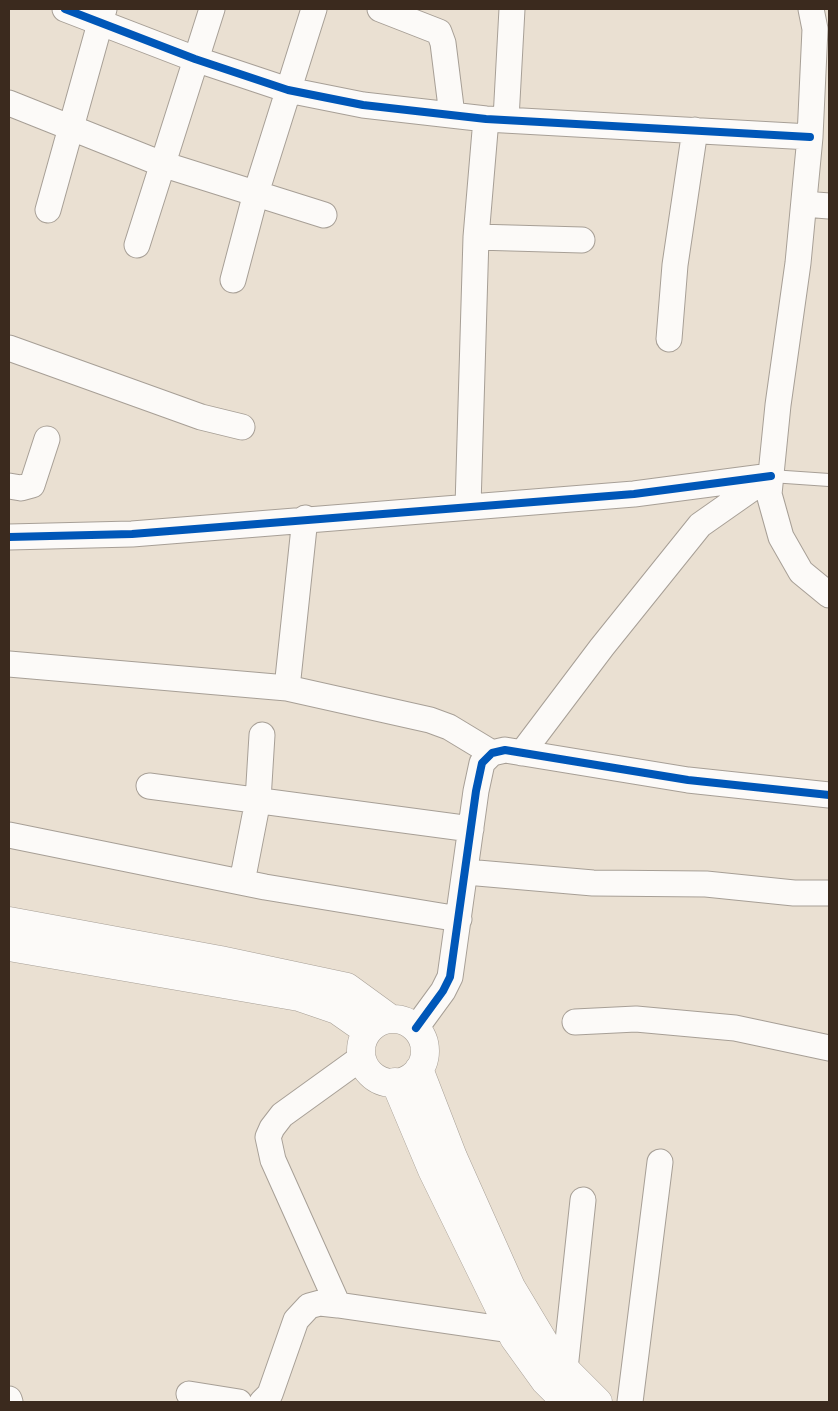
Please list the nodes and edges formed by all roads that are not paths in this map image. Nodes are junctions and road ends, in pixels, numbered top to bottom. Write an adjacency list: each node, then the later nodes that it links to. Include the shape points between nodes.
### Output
1 (64, 9): 6 (street)
2 (212, 9): 8 (street)
3 (314, 9): 9 (street)
4 (384, 9): 11 (street, via 438,32 443,43)
5 (512, 9): 12 (street)
6 (102, 15): 8 (street); 13 (street)
7 (818, 19): 15 (street)
8 (196, 59): 9 (street); 16 (street)
9 (288, 90): 11 (street, via 363,106); 17 (street)
10 (9, 103): 13 (street)
11 (452, 115): 12 (street)
12 (496, 119): 14 (street); 22 (street)
13 (70, 127): 16 (street); 20 (street)
14 (695, 130): 15 (street); 26 (street, via 674,265)
15 (810, 137): 18 (street)
16 (162, 164): 17 (street); 24 (street)
17 (256, 193): 21 (street); 25 (street)
18 (804, 204): 19 (street); 30 (street)
19 (829, 206)
20 (48, 210)
21 (324, 215)
22 (476, 237): 23 (street); 33 (street)
23 (582, 240)
24 (137, 245)
25 (233, 280)
26 (670, 339)
27 (9, 348): 28 (street, via 201,417)
28 (242, 427)
29 (47, 439): 32 (street, via 32,485 22,488)
30 (771, 476): 31 (lane); 33 (street, via 634,494); 36 (street, via 769,494 781,537 801,572); 41 (street, via 700,525)
31 (829, 480)
32 (9, 486)
33 (468, 506): 34 (street)
34 (305, 518): 35 (street, via 132,534); 38 (street)
35 (9, 537)
36 (829, 595)
37 (9, 664): 38 (street)
38 (287, 688): 40 (street, via 430,720)
39 (262, 735): 44 (street)
40 (492, 753): 41 (street, via 505,750); 45 (street, via 482,763)
41 (522, 753): 43 (street, via 688,780)
42 (149, 786): 44 (street)
43 (829, 794)
44 (258, 800): 45 (street); 48 (street)
45 (471, 829): 47 (street)
46 (9, 835): 48 (street)
47 (466, 872): 49 (street, via 593,883 706,884 794,893); 50 (street)
48 (242, 882): 50 (street)
49 (829, 893)
50 (459, 919): 54 (street, via 450,977 443,991)
51 (9, 921): 54 (street, via 347,987)
52 (9, 947): 55 (street, via 299,997 337,1010)
53 (575, 1022): 56 (street, via 636,1019 735,1028)
54 (404, 1024): 55 (street, via 381,1021); 58 (street, via 424,1042 425,1052)
55 (367, 1031): 57 (street, via 361,1044)
56 (829, 1048)
57 (361, 1058): 59 (street, via 374,1077 388,1083); 62 (street, via 282,1115 268,1137 273,1160)
58 (419, 1069): 59 (street, via 409,1078); 64 (street, via 452,1157 511,1287 553,1357)
59 (395, 1082): 63 (street, via 432,1170)
60 (660, 1162): 70 (street)
61 (582, 1200): 64 (street)
62 (338, 1305): 63 (street); 67 (street, via 320,1303 302,1312 296,1320 270,1394)
63 (510, 1330): 68 (street, via 545,1381)
64 (564, 1368): 69 (street)
65 (189, 1394): 66 (street)
66 (239, 1402)
67 (262, 1402)
68 (566, 1402)
69 (598, 1402)
70 (630, 1402)

